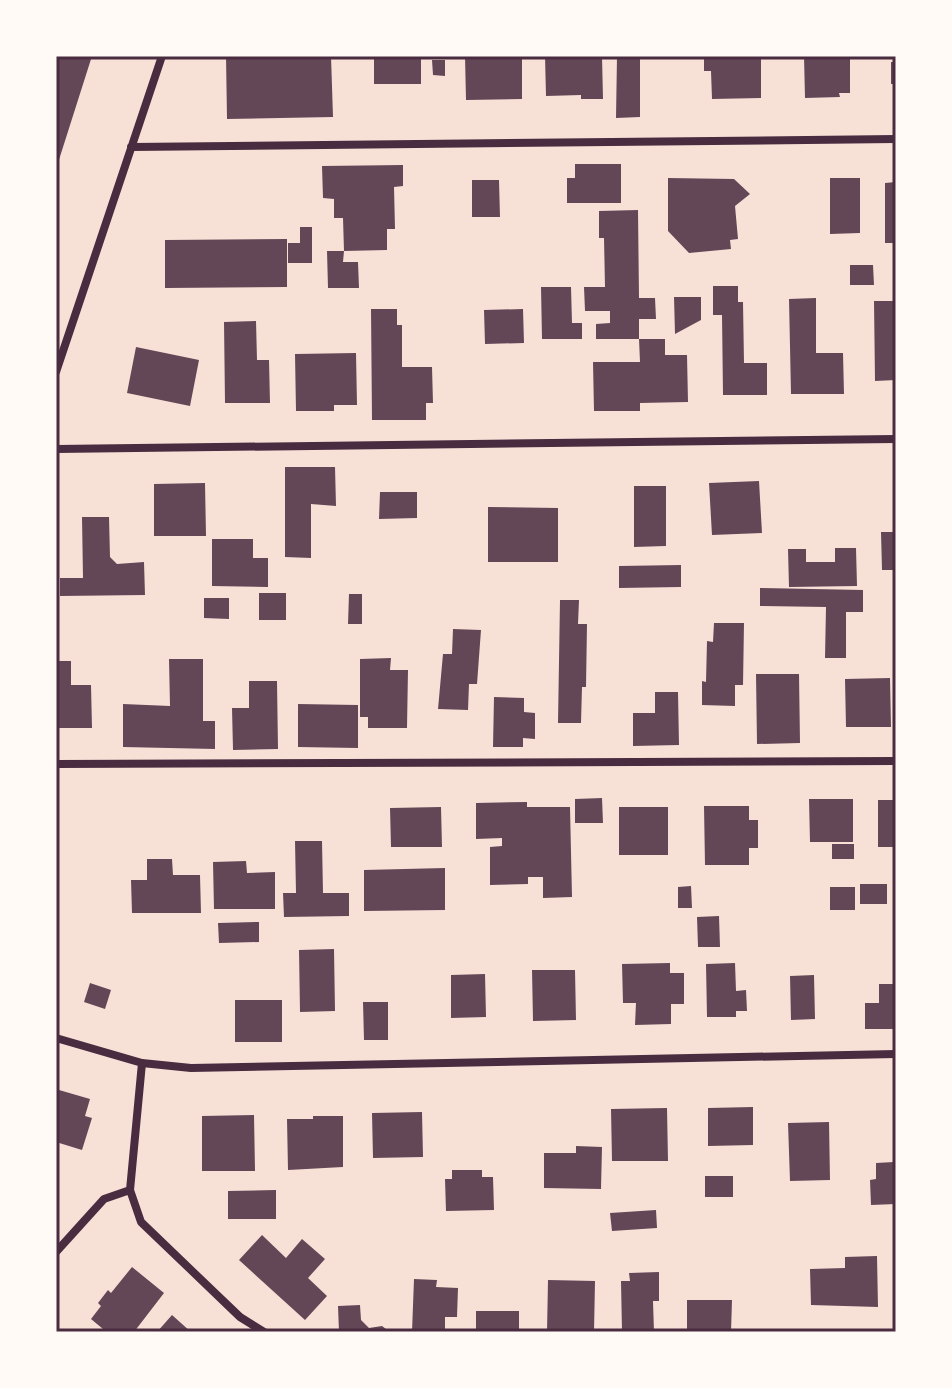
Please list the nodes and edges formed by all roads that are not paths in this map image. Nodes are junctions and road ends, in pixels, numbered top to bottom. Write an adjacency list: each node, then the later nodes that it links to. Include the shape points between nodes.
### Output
1 (162, 56): 3 (street)
2 (896, 139): 3 (street)
3 (131, 147): 4 (street)
4 (56, 372)
5 (896, 439): 6 (street)
6 (56, 449)
7 (896, 761): 8 (street)
8 (56, 764)
9 (56, 1038): 11 (street)
10 (896, 1054): 11 (street, via 191,1068)
11 (142, 1063): 12 (street)
12 (130, 1190): 13 (street, via 104,1199); 14 (street, via 141,1222 240,1317)
13 (56, 1252)
14 (264, 1332)

